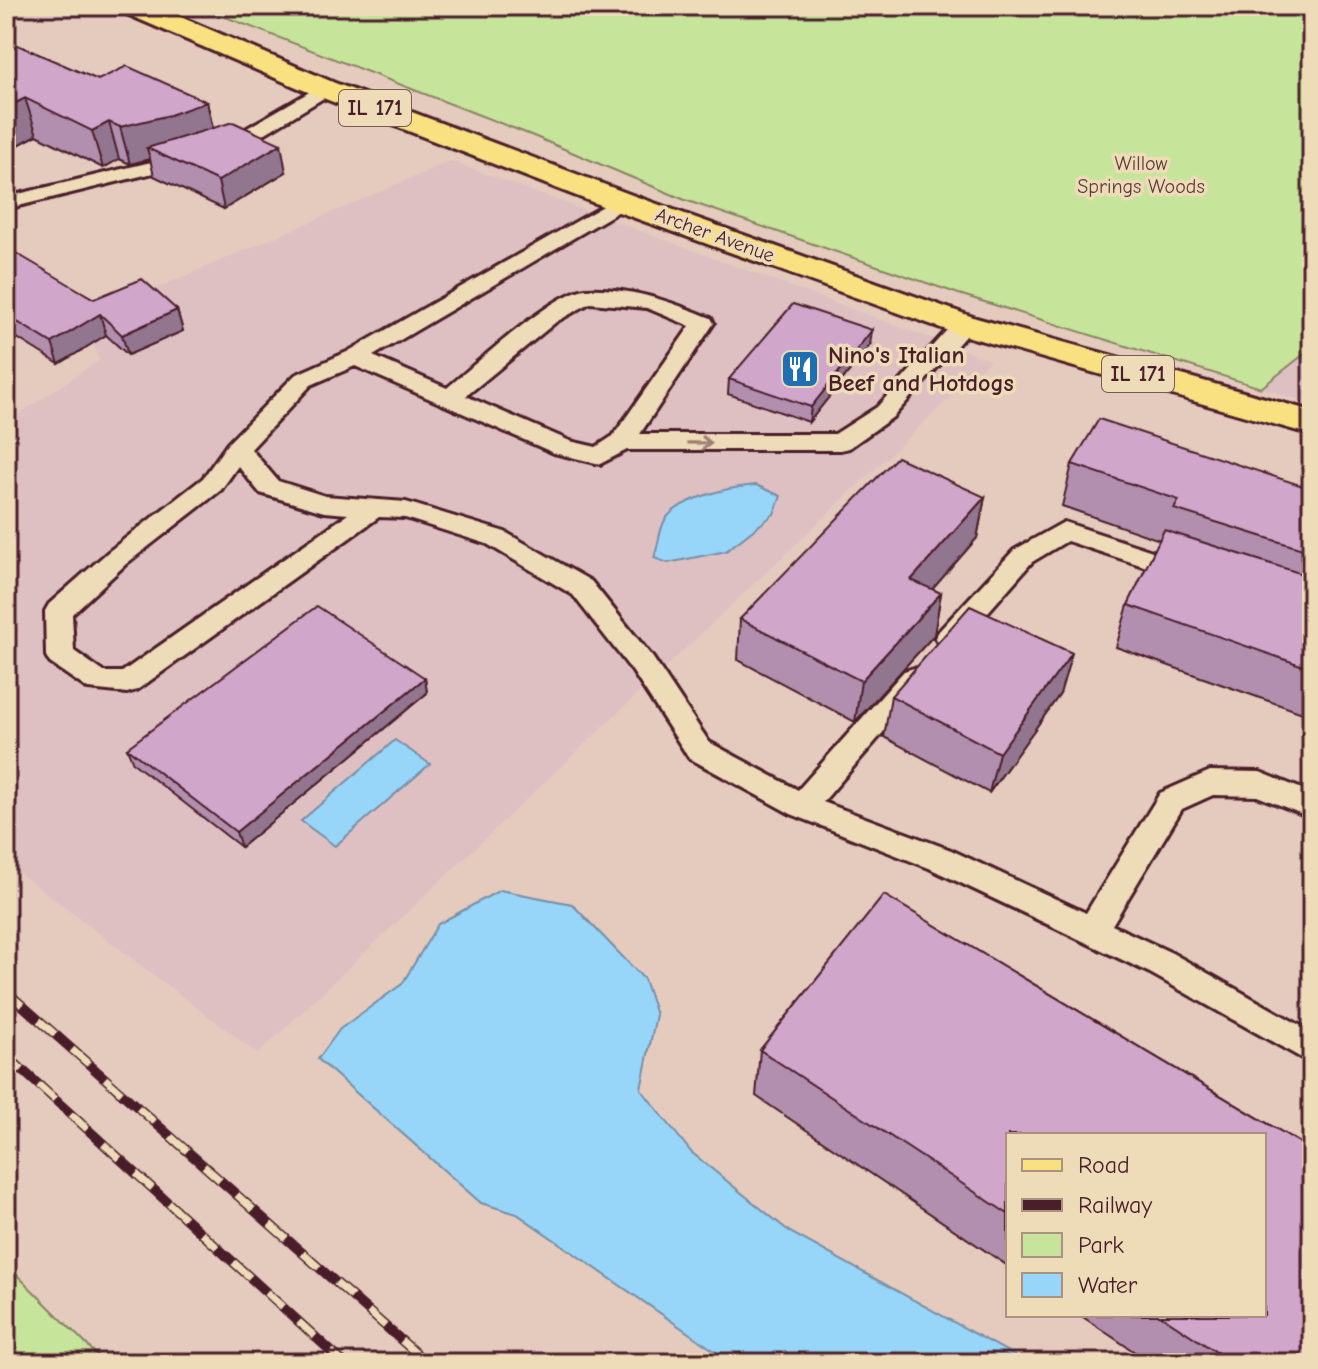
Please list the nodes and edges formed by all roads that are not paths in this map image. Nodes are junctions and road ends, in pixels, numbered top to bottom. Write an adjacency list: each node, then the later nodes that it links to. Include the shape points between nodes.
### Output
1 (132, 6): 2 (main road, Archer Avenue / IL 171)
2 (325, 89): 3 (main road, Archer Avenue / IL 171); 4 (lane, via 242,139 187,159)
3 (621, 202): 5 (main road, Archer Avenue / IL 171); 6 (lane)
4 (6, 203)
5 (964, 325): 8 (main road, Archer Avenue / IL 171); 9 (lane, one-way to 5, via 840,442 885,412)
6 (355, 357): 7 (lane); 10 (lane, via 303,380)
7 (449, 398): 9 (lane, via 563,447 600,456); 9 (lane, via 548,317 586,296 651,302 703,323)
8 (1312, 423)
9 (622, 442)
10 (237, 449): 11 (lane, via 269,487 324,504); 11 (lane, via 212,484 58,611 60,656 98,682 127,683)
11 (374, 508): 13 (lane, via 406,510 496,538 582,588 643,665 699,750)
12 (1210, 579): 13 (lane, via 1064,531 1023,556)
13 (802, 806): 15 (lane, via 940,859)
14 (1312, 806): 15 (lane, via 1260,784 1210,783 1171,801)
15 (1092, 931): 16 (lane, via 1161,963)
16 (1312, 1049)

